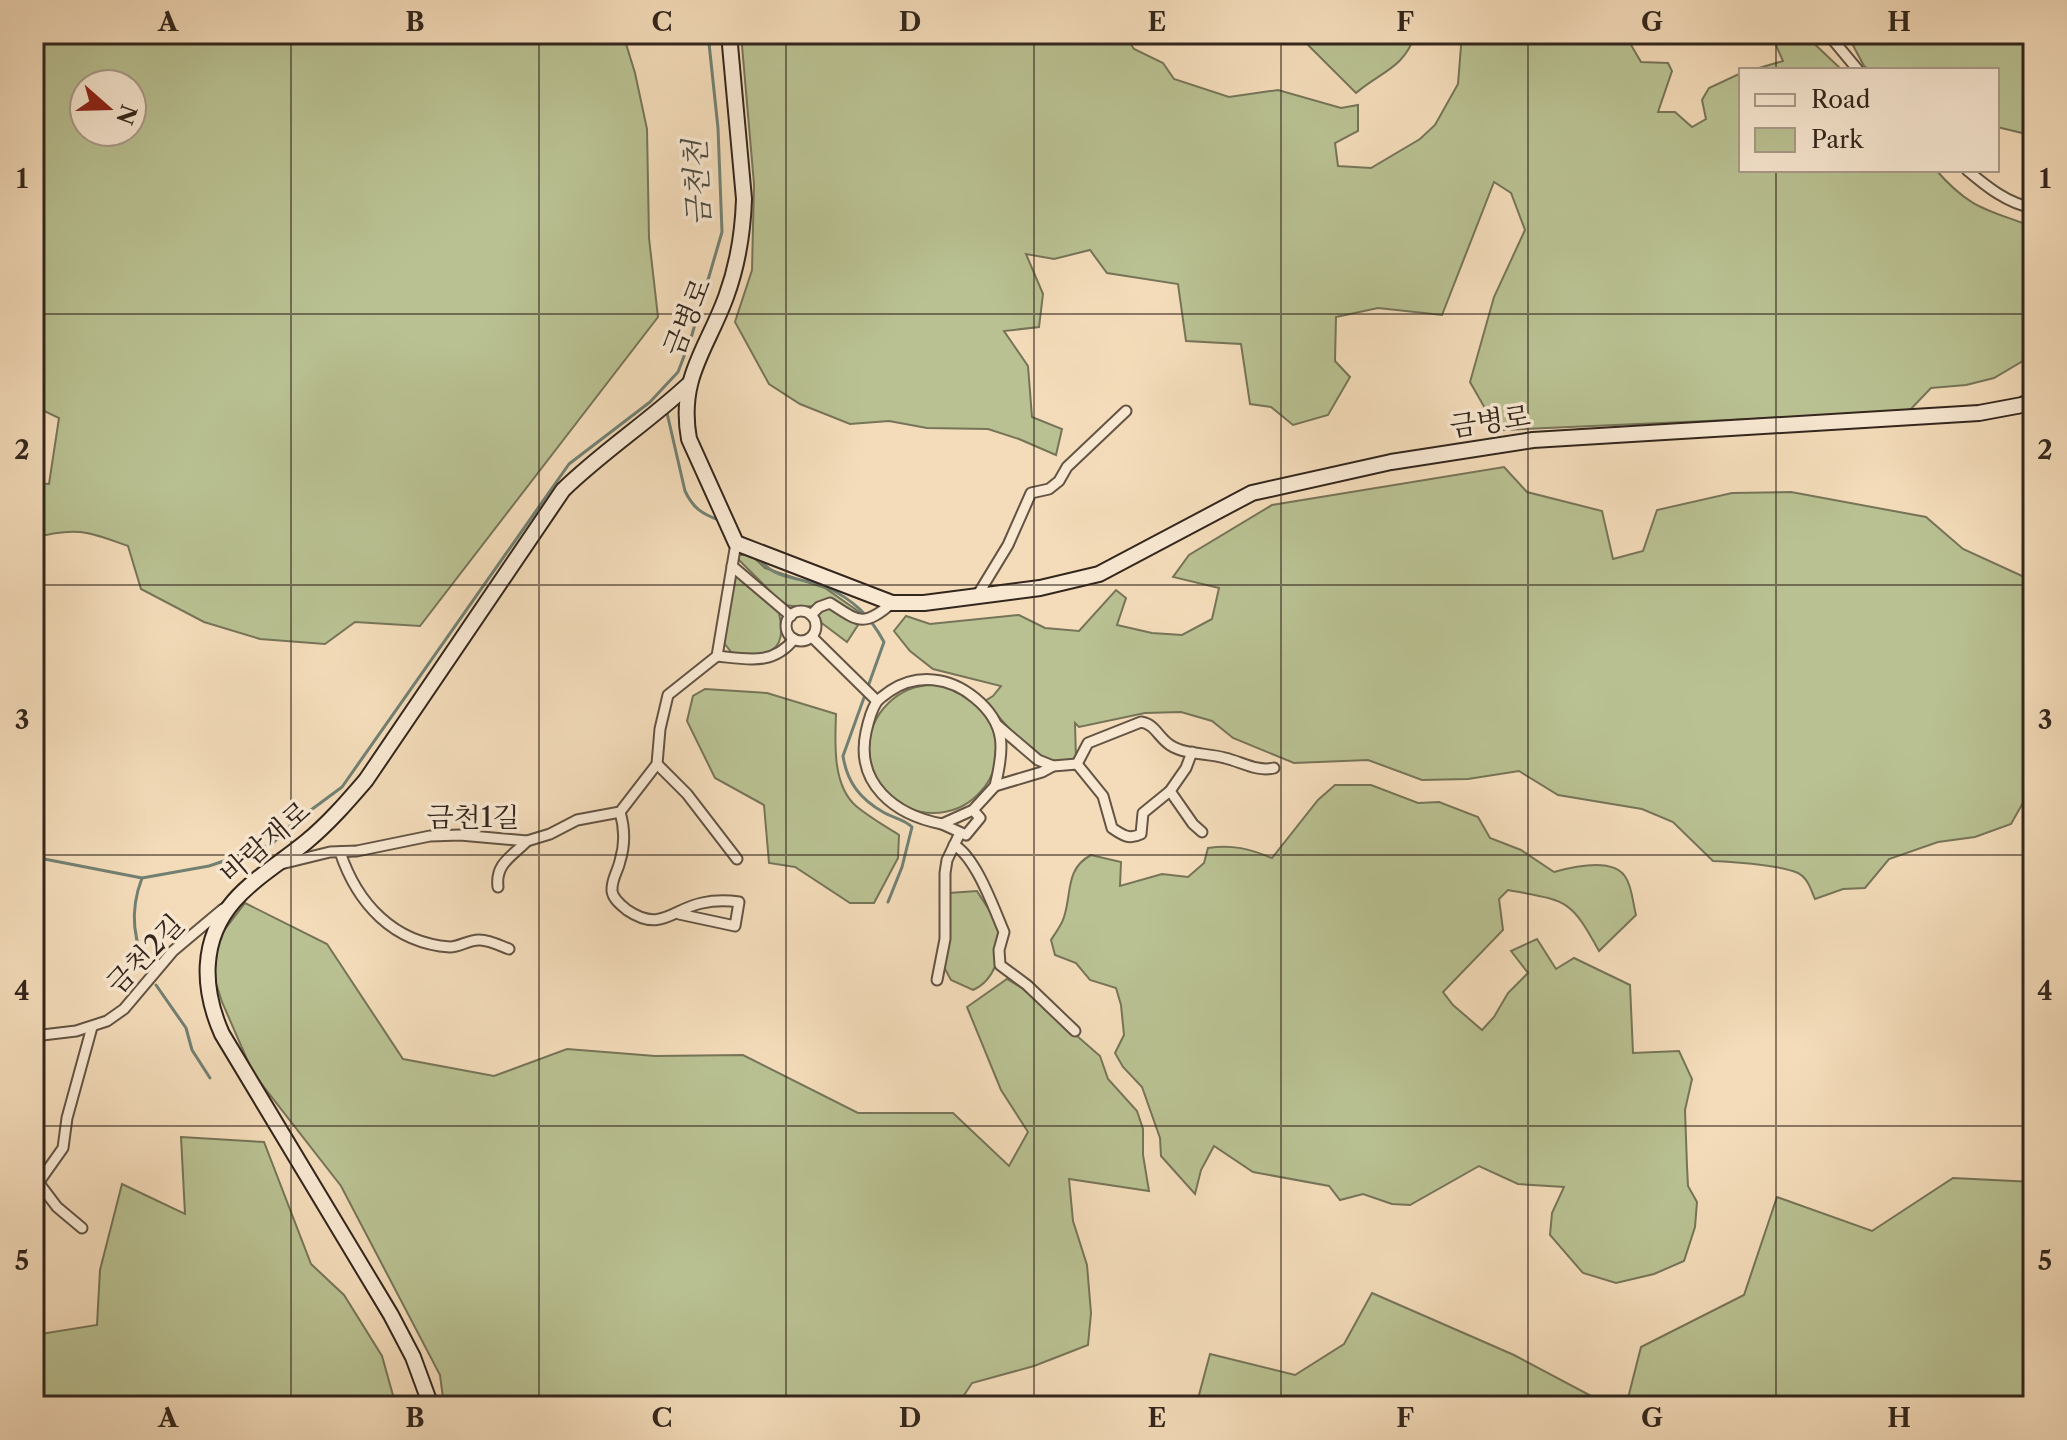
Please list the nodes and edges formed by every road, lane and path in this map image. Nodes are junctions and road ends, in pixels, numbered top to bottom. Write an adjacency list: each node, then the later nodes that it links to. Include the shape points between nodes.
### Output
1 (729, 34): 6 (street, 금병로, via 743,221 727,296)
2 (1828, 34): 3 (street)
3 (1856, 68)
4 (1970, 172): 5 (street, via 2005,198)
5 (2033, 208)
6 (688, 385): 9 (street, 금병로, via 689,439); 36 (street, 바람재로, via 563,490 366,780 337,815)
7 (2033, 400): 11 (street, 금병로, via 1979,413 1533,440 1391,462 1252,493 1099,574)
8 (1126, 411): 11 (street, via 1049,489 1029,498)
9 (734, 538): 10 (street); 12 (street, 금병로)
10 (732, 566): 14 (street); 17 (street)
11 (977, 596): 12 (street, 금병로)
12 (892, 603): 13 (street, via 870,619 854,619 830,603)
13 (811, 615): 14 (street, via 803,611); 15 (street, via 816,628)
14 (791, 616): 16 (street, via 787,628)
15 (812, 637): 16 (street); 18 (street)
16 (794, 639): 17 (street, via 763,660)
17 (717, 656): 21 (street, via 668,695)
18 (875, 699): 19 (street, via 912,680 936,680 970,694 988,708); 29 (street, via 864,751 869,777 890,802)
19 (997, 725): 23 (street, via 1038,760); 25 (street, via 1003,753)
20 (1192, 752): 22 (street, via 1170,744 1141,722 1088,743); 24 (street); 26 (street)
21 (657, 764): 28 (street); 35 (street)
22 (1077, 764): 23 (street); 26 (street, via 1103,796 1112,828 1124,836 1141,834 1143,813)
23 (1053, 766): 25 (street)
24 (1274, 768)
25 (995, 786): 27 (street)
26 (1170, 791): 30 (street)
27 (973, 810): 29 (street); 31 (street, via 980,818 966,835)
28 (620, 812): 32 (street, 금천1길, via 577,820); 39 (street, via 622,853 613,895 648,919)
29 (942, 824): 31 (street)
30 (1202, 832)
31 (960, 833): 33 (street)
32 (527, 841): 34 (street, 금천1길, via 430,836); 37 (street, via 504,862 496,876)
33 (954, 845): 41 (street, via 945,873 945,939); 43 (street, via 976,872 1004,932 1000,965)
34 (340, 852): 36 (street, 금천1길); 40 (street, via 359,896 385,923 440,945 478,939)
35 (737, 859)
36 (276, 865): 38 (street, 바람재로)
37 (498, 887)
38 (235, 900): 42 (street, 금천2길, via 173,951 124,1009); 47 (street, 바람재로, via 210,947 206,987 215,1018 391,1315)
39 (679, 914): 39 (street, via 735,926 739,902 717,900)
40 (509, 949)
41 (937, 980)
42 (92, 1027): 44 (street, 금천2길); 45 (street, via 63,1148)
43 (1075, 1031)
44 (34, 1036)
45 (36, 1184): 46 (street)
46 (82, 1228)
47 (431, 1406)

